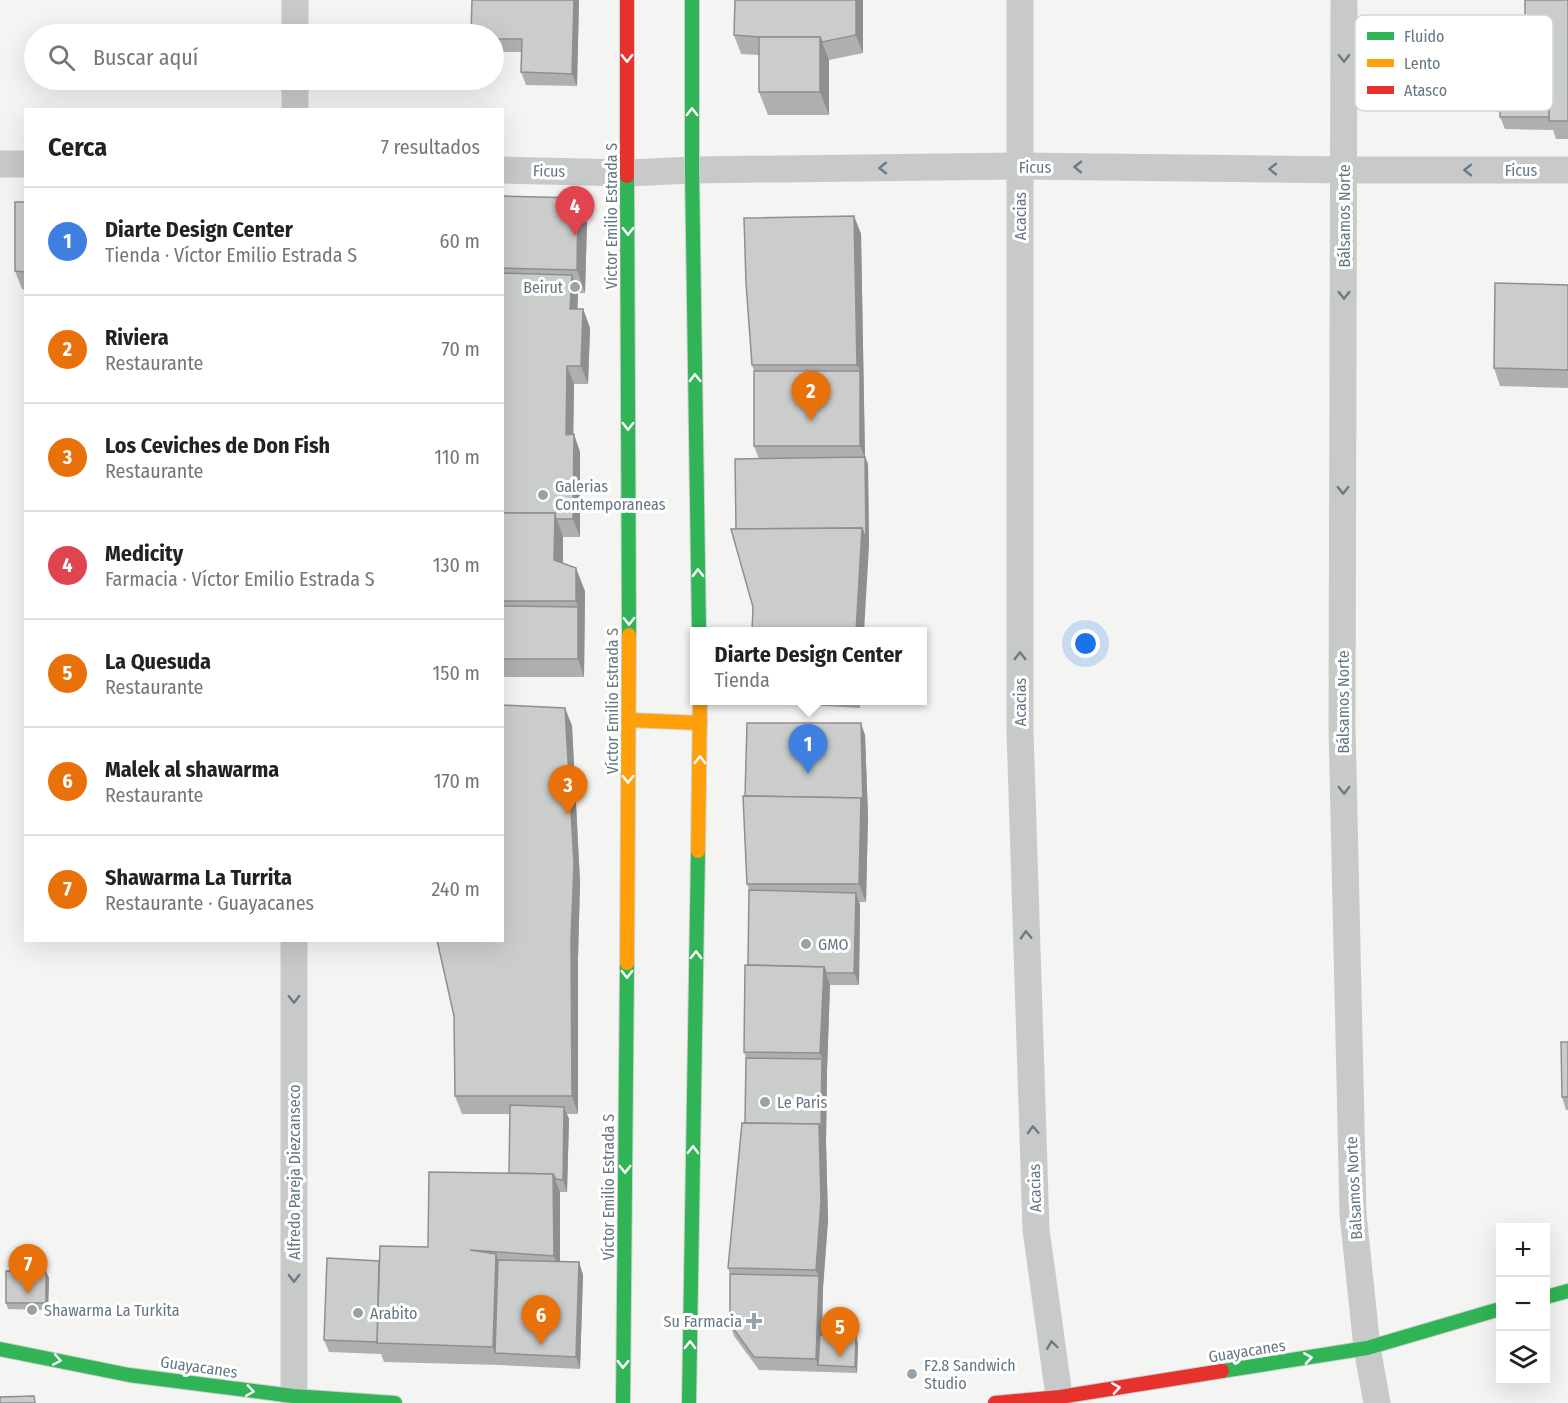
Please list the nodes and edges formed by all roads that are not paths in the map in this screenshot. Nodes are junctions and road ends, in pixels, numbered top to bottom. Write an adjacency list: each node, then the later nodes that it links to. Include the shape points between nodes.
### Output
1 (295, 0): 6 (street)
2 (627, 0): 16 (main road, Víctor Emilio Estrada S, one-way to 16)
3 (692, 0): 13 (main road, one-way to 3)
4 (1020, 0): 11 (street, Acacias)
5 (1344, 0): 14 (street, Bálsamos Norte, one-way to 14)
6 (295, 24)
7 (295, 90): 8 (street)
8 (295, 108)
9 (0, 164): 10 (street)
10 (24, 164)
11 (1020, 166): 13 (street, Ficus, one-way to 13); 14 (street, Ficus, one-way to 11); 28 (street, Acacias, one-way to 11, via 1036,1230 1020,731)
12 (504, 170): 16 (street, Ficus)
13 (692, 170): 16 (street, Ficus); 17 (main road, one-way to 13)
14 (1344, 170): 15 (street, Ficus, one-way to 14); 25 (street, Bálsamos Norte, one-way to 25, via 1342,726 1353,1214)
15 (1568, 170)
16 (628, 173): 19 (main road, Víctor Emilio Estrada S, one-way to 19)
17 (699, 627)
18 (700, 705): 20 (main road)
19 (629, 720): 20 (main road); 30 (main road, Víctor Emilio Estrada S, one-way to 30)
20 (700, 723): 31 (main road, one-way to 20)
21 (294, 942): 27 (street, Alfredo Pareja Diezcanseco, one-way to 27)
22 (1568, 1291): 23 (main road)
23 (1550, 1296)
24 (1496, 1310): 25 (main road, Guayacanes)
25 (1367, 1348): 28 (main road, Guayacanes, one-way to 25); 33 (street, Bálsamos Norte)
26 (0, 1349): 27 (main road, Guayacanes, one-way to 27, via 129,1375)
27 (294, 1400): 29 (main road, Guayacanes)
28 (1060, 1400): 32 (main road, Guayacanes)
29 (395, 1403)
30 (623, 1403)
31 (690, 1403)
32 (995, 1403)
33 (1377, 1403)

